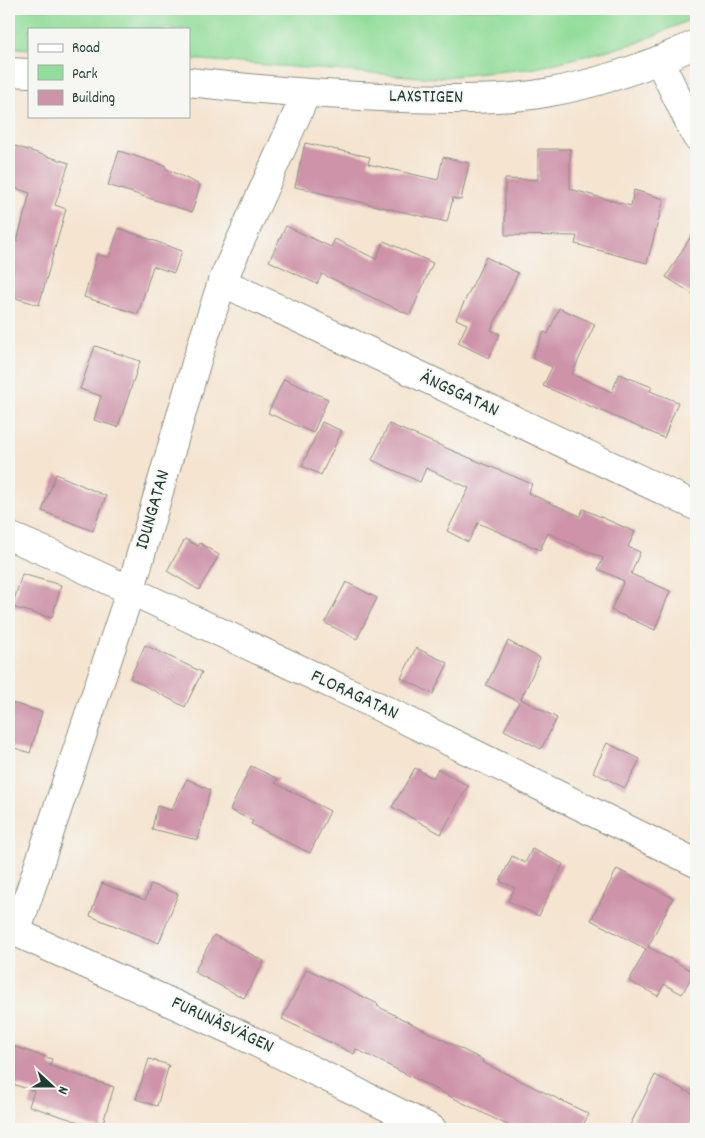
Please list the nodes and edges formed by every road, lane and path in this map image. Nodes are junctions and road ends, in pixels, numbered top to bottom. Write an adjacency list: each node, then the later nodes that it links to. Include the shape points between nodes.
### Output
1 (696, 44): 2 (street, LAXSTIGEN)
2 (659, 60): 6 (street, LAXSTIGEN, via 608,78 544,93 456,100); 7 (street)
3 (9, 72): 4 (street)
4 (28, 73)
5 (190, 82): 6 (street, LAXSTIGEN)
6 (306, 94): 8 (street, IDUNGATAN)
7 (696, 136)
8 (222, 282): 9 (street, ÄNGSGATAN); 11 (street, IDUNGATAN)
9 (696, 506)
10 (9, 536): 11 (street, FLORAGATAN)
11 (130, 592): 12 (street, FLORAGATAN, via 354,695); 13 (street, IDUNGATAN)
12 (696, 863)
13 (12, 931): 14 (street, FURUNÄSVÄGEN, via 233,1031)
14 (432, 1129)

